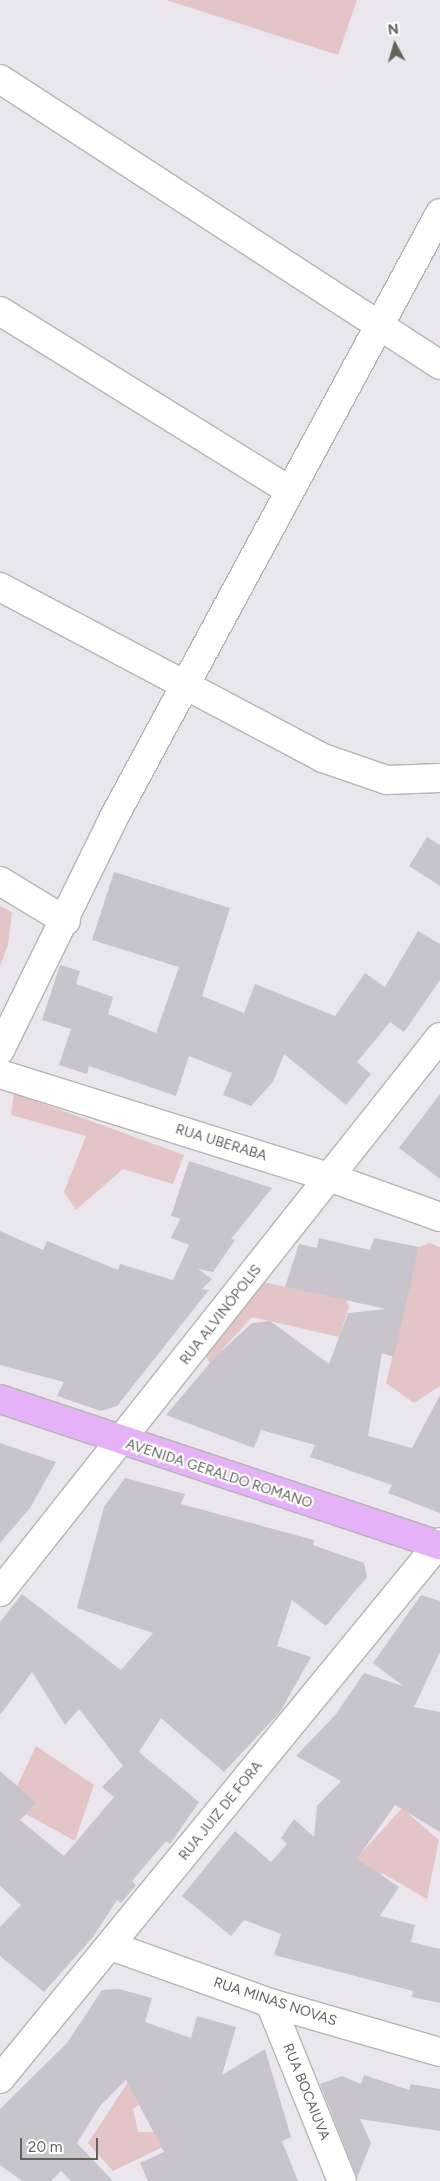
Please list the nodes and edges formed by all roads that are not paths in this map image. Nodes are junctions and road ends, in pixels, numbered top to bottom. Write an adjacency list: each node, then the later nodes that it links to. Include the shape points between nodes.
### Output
1 (0, 79): 4 (street)
2 (440, 214): 4 (street)
3 (0, 311): 6 (street)
4 (378, 326): 5 (street); 6 (street)
5 (440, 365)
6 (290, 491): 8 (street)
7 (0, 587): 8 (street)
8 (184, 685): 9 (street, via 323,758 387,780); 11 (street)
9 (440, 778)
10 (0, 881): 11 (street)
11 (66, 921): 13 (street)
12 (440, 1037): 15 (street, RUA ALVINÓPOLIS)
13 (0, 1050)
14 (0, 1074): 15 (street, RUA UBERABA)
15 (330, 1177): 16 (street, RUA UBERABA); 18 (street, RUA ALVINÓPOLIS)
16 (440, 1217)
17 (0, 1398): 18 (main road, AVENIDA GERALDO ROMANO)
18 (122, 1442): 19 (main road, AVENIDA GERALDO ROMANO); 20 (street, RUA ALVINÓPOLIS)
19 (439, 1544): 21 (street, RUA JUIZ DE FORA)
20 (0, 1592)
21 (112, 1946): 22 (street, RUA MINAS NOVAS); 24 (street, RUA JUIZ DE FORA)
22 (270, 2003): 23 (street, RUA MINAS NOVAS); 25 (street, RUA BOCAIUVA)
23 (440, 2052)
24 (0, 2079)
25 (342, 2181)

